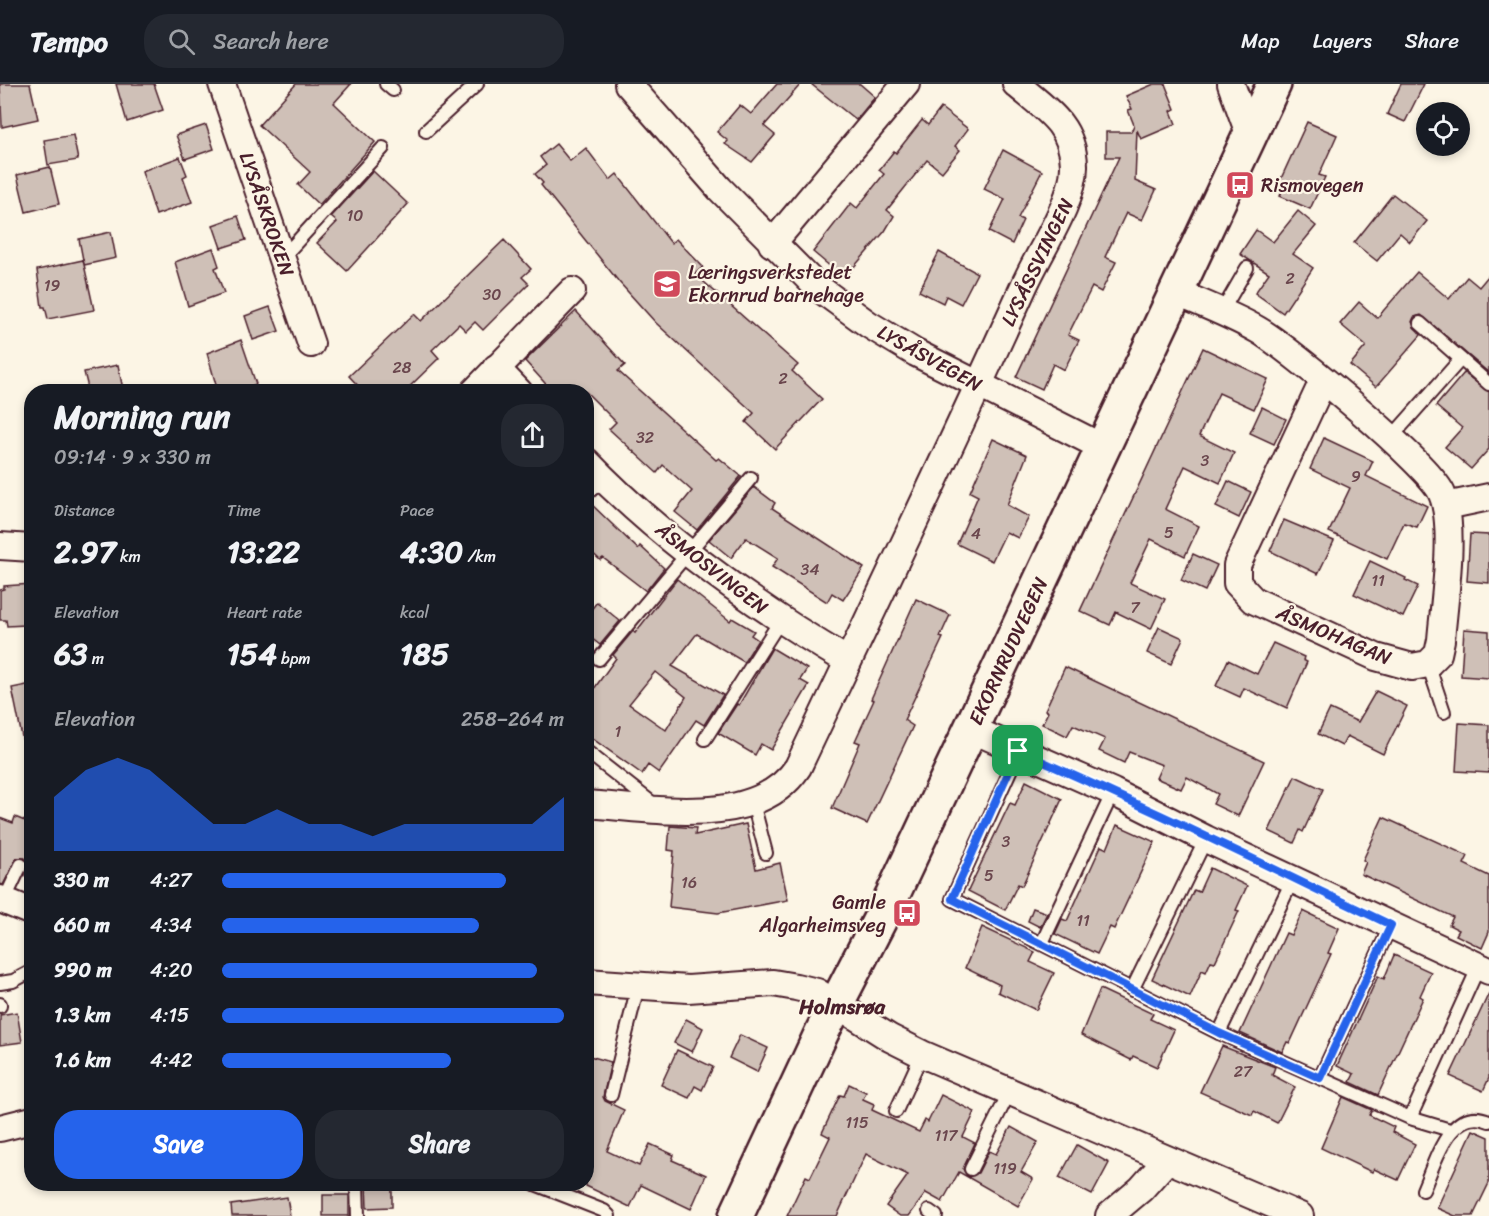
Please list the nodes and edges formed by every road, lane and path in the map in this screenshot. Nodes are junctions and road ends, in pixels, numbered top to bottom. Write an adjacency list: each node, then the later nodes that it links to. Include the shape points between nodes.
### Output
1 (222, 84): 12 (street, LYSÅSKROKEN)
2 (477, 84): 8 (lane)
3 (628, 84): 11 (street, LYSÅSVEGEN)
4 (906, 84): 11 (street)
5 (1016, 84): 25 (street, LYSÅSSVINGEN, via 1063,126 1074,165 1072,190 1038,254)
6 (1231, 84): 9 (street)
7 (1274, 84): 9 (main road, EKORNRUDVEGEN)
8 (426, 131)
9 (1250, 136): 15 (main road, EKORNRUDVEGEN)
10 (384, 148): 12 (lane)
11 (772, 244): 25 (street, LYSÅSVEGEN, via 816,286 868,324)
12 (282, 258): 18 (street, LYSÅSKROKEN)
13 (1247, 268): 16 (lane)
14 (572, 291): 20 (street)
15 (1175, 292): 16 (street); 27 (main road, EKORNRUDVEGEN)
16 (1221, 313): 21 (street, via 1258,330)
17 (1420, 322): 19 (lane)
18 (311, 344)
19 (1460, 360): 24 (lane); 26 (lane)
20 (496, 368): 22 (street); 23 (street)
21 (1323, 381): 26 (street); 38 (street, ÅSMOHAGAN, via 1237,565 1237,583 1253,600 1376,657 1412,667)
22 (481, 384)
23 (511, 384)
24 (1489, 384)
25 (979, 386): 27 (street, LYSÅSVEGEN); 37 (street)
26 (1390, 439): 31 (street, via 1425,470 1442,491)
27 (1104, 448): 40 (main road, EKORNRUDVEGEN)
28 (751, 478): 34 (lane)
29 (594, 480): 34 (street, ÅSMOSVINGEN)
30 (1489, 497): 31 (street)
31 (1446, 506): 38 (street, via 1441,640 1438,654)
32 (0, 546): 33 (street)
33 (24, 548)
34 (688, 552): 35 (street, ÅSMOSVINGEN); 36 (lane)
35 (780, 621): 37 (street, ÅSMOSVINGEN); 41 (lane)
36 (599, 659)
37 (848, 661): 45 (street, via 791,776 777,791)
38 (1428, 664): 39 (lane)
39 (1444, 712)
40 (970, 729): 42 (street); 62 (main road, EKORNRUDVEGEN)
41 (705, 739)
42 (1018, 751): 44 (street); 55 (lane, via 952,899)
43 (594, 757): 47 (lane)
44 (1113, 792): 48 (street); 55 (lane)
45 (753, 802): 47 (street, via 732,807); 49 (lane)
46 (594, 804): 47 (street)
47 (659, 808)
48 (1206, 839): 51 (street); 61 (lane)
49 (766, 852)
50 (21, 865): 52 (lane)
51 (1293, 879): 54 (street); 63 (lane)
52 (2, 900): 53 (street)
53 (24, 909)
54 (1391, 925): 56 (street); 65 (lane)
55 (1042, 943): 61 (lane)
56 (1484, 968): 69 (lane)
57 (24, 975): 58 (lane)
58 (0, 983)
59 (594, 983): 60 (street)
60 (638, 986): 62 (street, via 688,989 772,983 817,992); 67 (lane)
61 (1132, 990): 63 (lane)
62 (837, 1003): 64 (street); 82 (main road, EKORNRUDVEGEN)
63 (1219, 1033): 65 (lane)
64 (922, 1054): 66 (street); 68 (lane)
65 (1320, 1078): 69 (lane)
66 (1010, 1093): 74 (street); 75 (lane)
67 (611, 1095)
68 (896, 1111)
69 (1410, 1118): 73 (lane)
70 (1489, 1121): 73 (lane, via 1471,1118)
71 (24, 1122): 72 (street)
72 (0, 1128)
73 (1450, 1130): 76 (lane)
74 (1166, 1161): 79 (street); 83 (street)
75 (971, 1169)
76 (1423, 1190)
77 (357, 1191): 80 (lane)
78 (553, 1191): 81 (lane)
79 (1286, 1213)
80 (358, 1216)
81 (609, 1216)
82 (736, 1216)
83 (1109, 1216)

